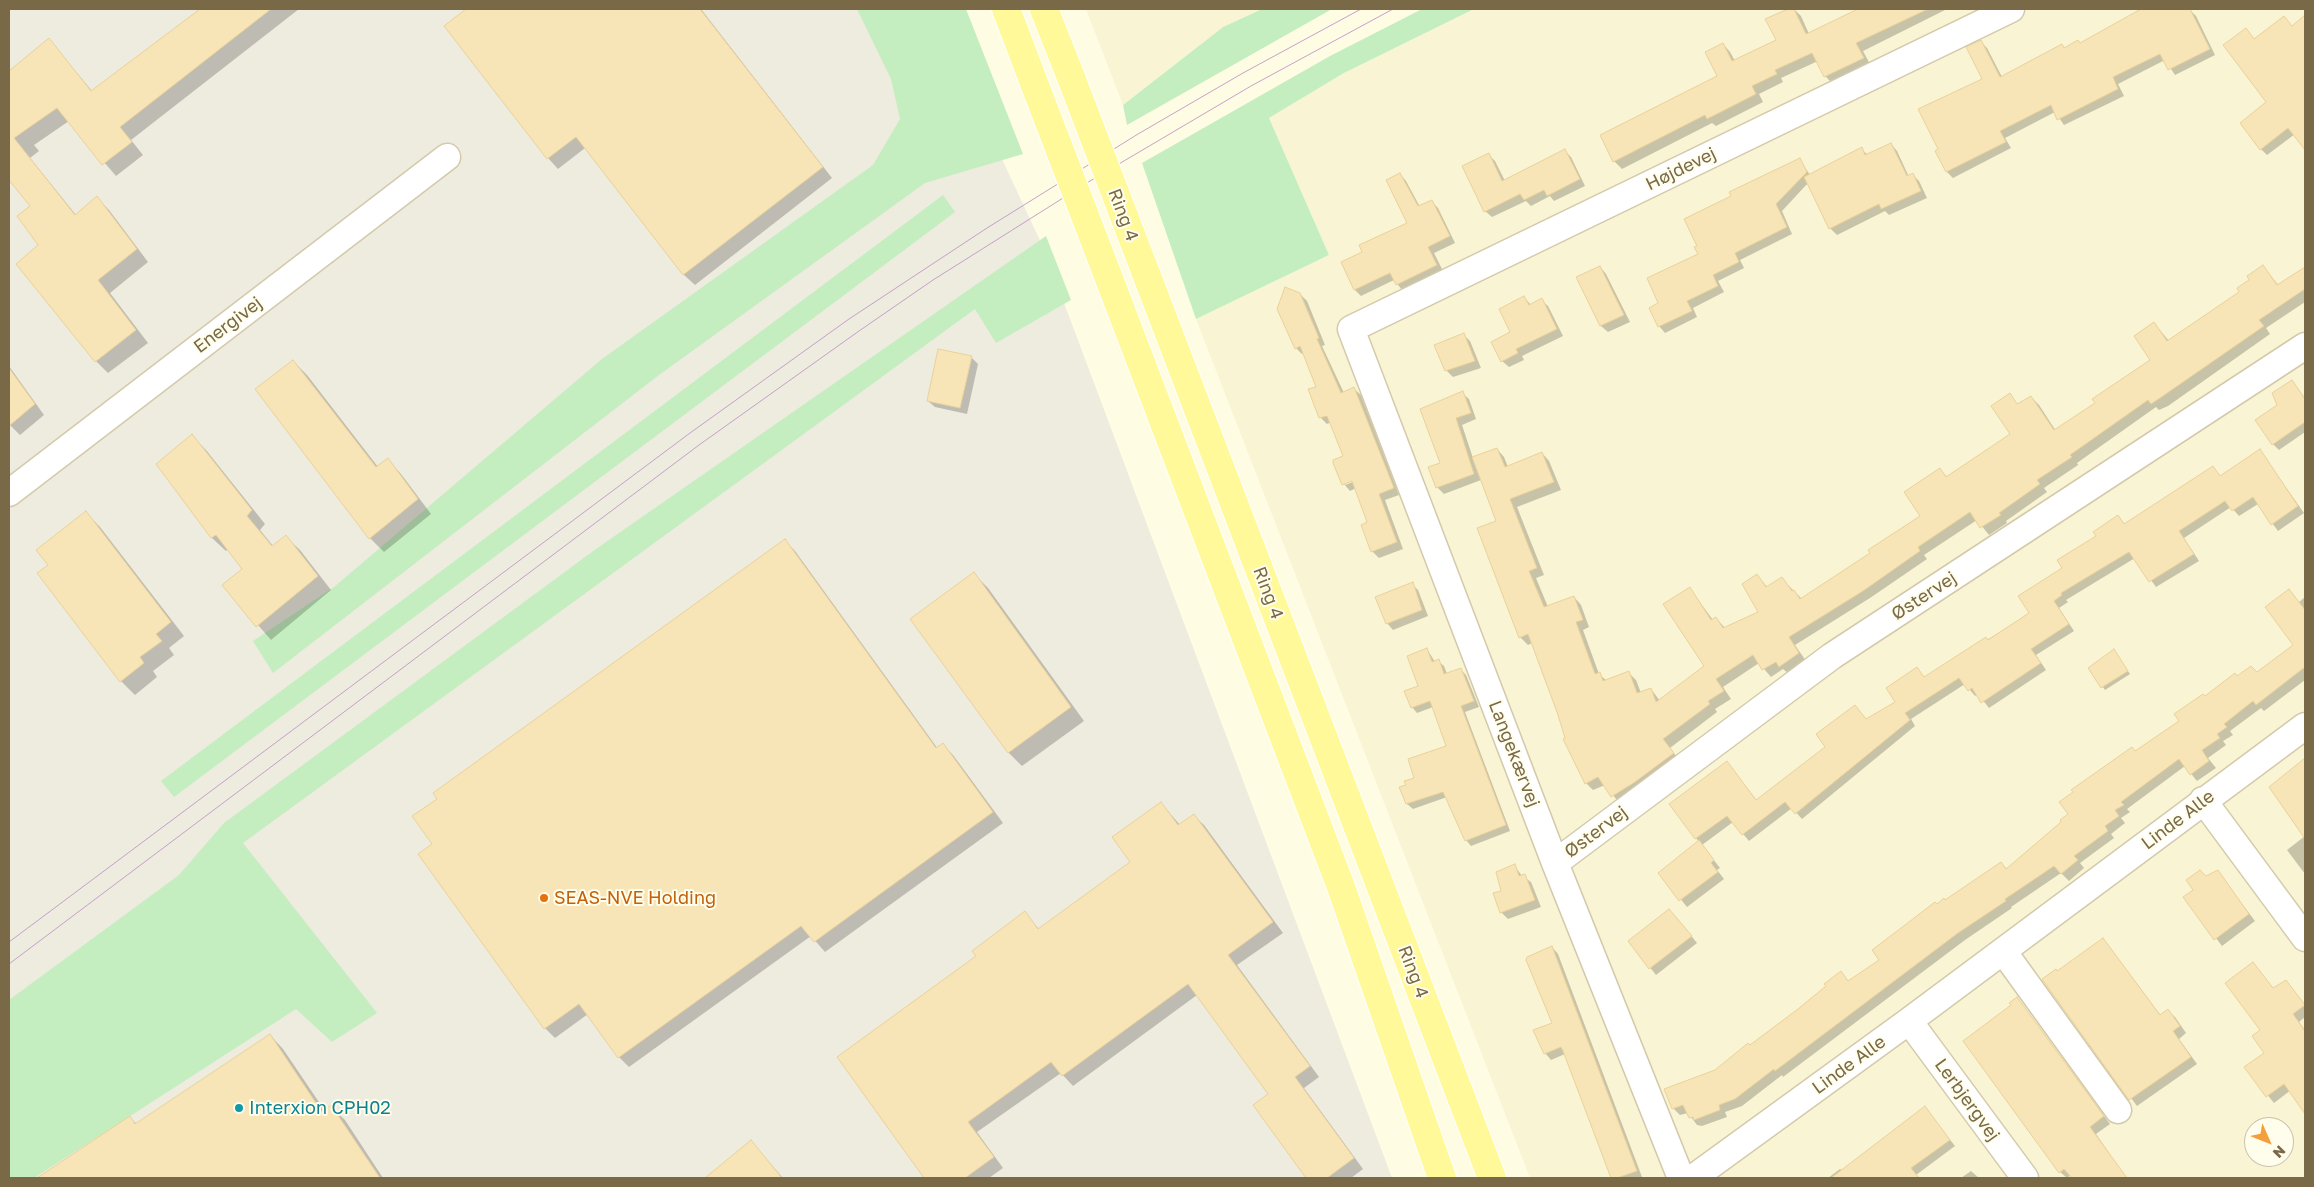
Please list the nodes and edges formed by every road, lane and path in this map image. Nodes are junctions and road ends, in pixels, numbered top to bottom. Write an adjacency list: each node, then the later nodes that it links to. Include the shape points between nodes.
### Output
1 (1006, 9): 15 (main road, Ring 4, bridge, via 1341,887)
2 (1044, 9): 16 (main road, Ring 4, bridge)
3 (2011, 9): 5 (street, Højdevej)
4 (447, 157): 7 (street, Energivej)
5 (1351, 329): 10 (street, Langekærvej)
6 (2305, 346): 10 (street, Østervej, via 1832,656)
7 (9, 493)
8 (2305, 726): 9 (street, Linde Alle)
9 (2203, 800): 11 (street); 12 (street, Linde Alle)
10 (1555, 863): 17 (street, Langekærvej)
11 (2305, 938)
12 (2003, 951): 13 (street, Linde Alle); 14 (street)
13 (1910, 1021): 18 (street, Linde Alle); 19 (street, Lerbjergvej)
14 (2118, 1110)
15 (1442, 1178)
16 (1492, 1178)
17 (1681, 1178)
18 (1693, 1178)
19 (2025, 1178)

